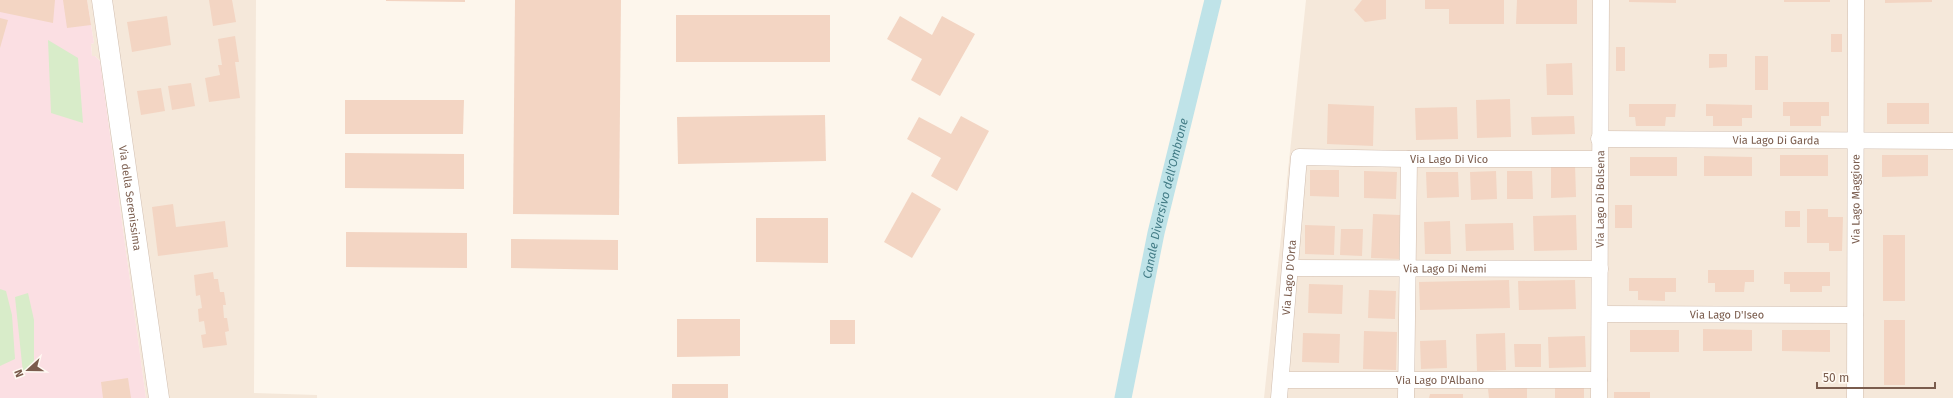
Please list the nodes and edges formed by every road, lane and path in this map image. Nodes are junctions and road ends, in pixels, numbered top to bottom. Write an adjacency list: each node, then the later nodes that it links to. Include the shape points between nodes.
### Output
1 (102, 0): 18 (street, Via della Serenissima)
2 (1600, 0): 4 (street, Via Lago Di Bolsena)
3 (1856, 0): 5 (street, Via Lago Maggiore)
4 (1599, 139): 5 (street, Via Lago Di Garda); 9 (street, Via Lago Di Bolsena)
5 (1856, 140): 6 (street, Via Lago Di Garda); 14 (street, Via Lago Maggiore)
6 (1953, 141)
7 (1299, 157): 8 (street, Via Lago Di Vico); 10 (street, Via Lago D'Orta)
8 (1409, 159): 9 (street, Via Lago Di Vico); 11 (street)
9 (1599, 159): 12 (street, Via Lago Di Bolsena)
10 (1290, 268): 11 (street, Via Lago Di Nemi); 16 (street, Via Lago D'Orta)
11 (1408, 269): 12 (street, Via Lago Di Nemi); 15 (street)
12 (1600, 269): 13 (street, Via Lago Di Bolsena)
13 (1600, 314): 14 (street, Via Lago D'Iseo); 17 (street, Via Lago Di Bolsena)
14 (1855, 314): 22 (street, Via Lago Maggiore)
15 (1406, 379): 16 (street, Via Lago D'Albano); 17 (street, Via Lago D'Albano); 20 (street)
16 (1281, 380): 19 (street, Via Lago D'Orta)
17 (1599, 380): 21 (street, Via Lago Di Bolsena)
18 (159, 397)
19 (1279, 398)
20 (1406, 398)
21 (1599, 398)
22 (1855, 398)

